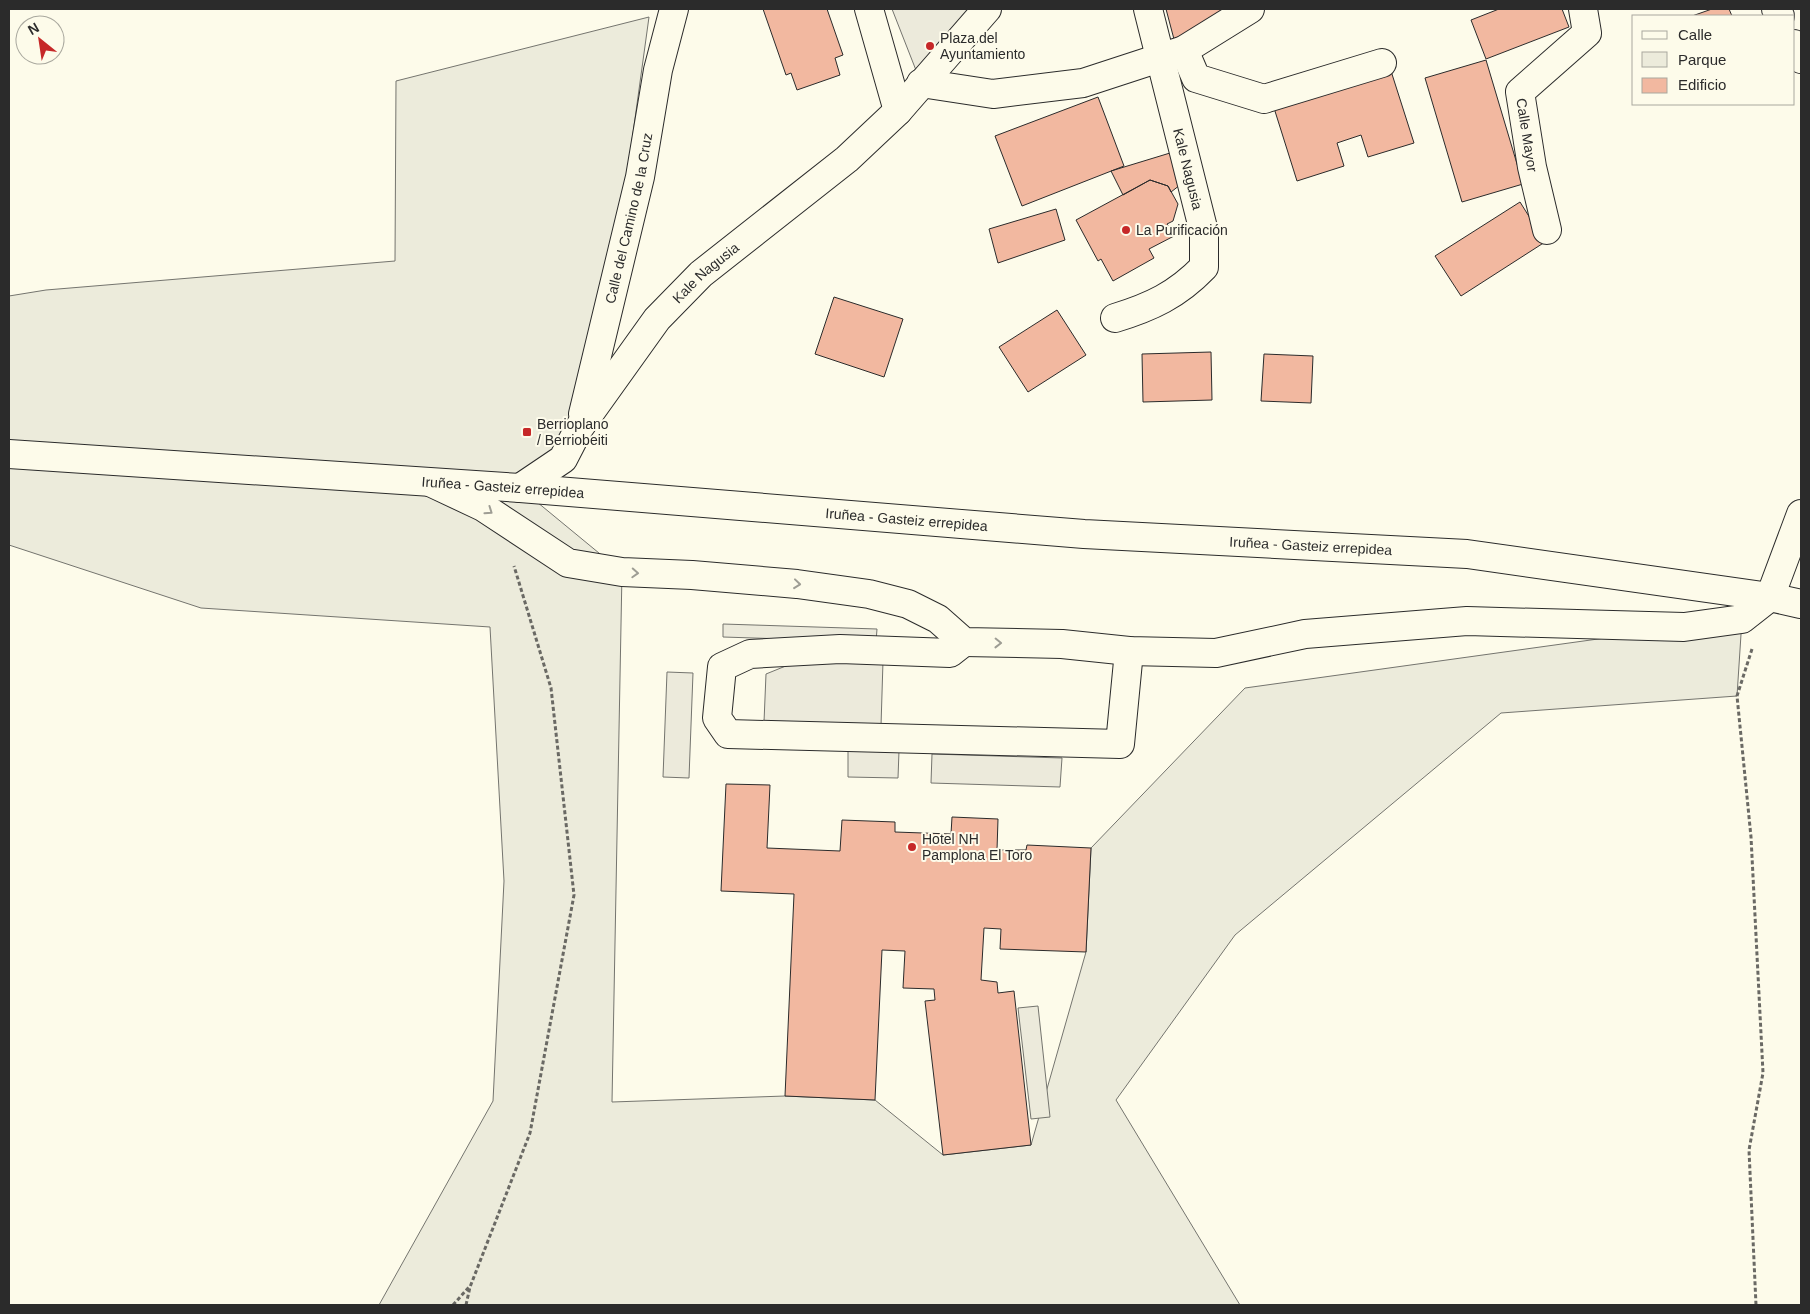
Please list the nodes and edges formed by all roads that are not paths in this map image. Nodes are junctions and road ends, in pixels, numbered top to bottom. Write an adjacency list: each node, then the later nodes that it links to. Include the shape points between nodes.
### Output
1 (674, 9): 15 (main road, Calle del Camino de la Cruz, via 658,70 640,177)
2 (869, 9): 12 (main road)
3 (987, 9): 11 (main road, Kale Nagusia)
4 (1148, 9): 8 (main road, Kale Nagusia)
5 (1250, 9): 8 (main road)
6 (1584, 9): 13 (main road, Calle Mayor, via 1587,33 1520,92 1532,167)
7 (1795, 46): 9 (main road)
8 (1172, 54): 10 (main road, Kale Nagusia, via 1196,78 1264,99); 11 (main road, via 1083,82 993,94); 14 (main road, Kale Nagusia, via 1204,232 1204,267 1189,283 1148,308)
9 (1801, 59)
10 (1382, 63)
11 (922, 83): 12 (main road, Kale Nagusia)
12 (898, 112): 15 (main road, Kale Nagusia, via 847,159 702,274 657,319)
13 (1547, 230)
14 (1115, 318)
15 (579, 428): 18 (main road, Kale Nagusia, via 563,459)
16 (9, 454): 17 (main road, Iruñea - Gasteiz errepidea)
17 (430, 482): 18 (main road, Iruñea - Gasteiz errepidea); 22 (main road, one-way to 22, via 483,507 568,563 622,572 797,584 869,594 908,604 938,619)
18 (520, 488): 20 (main road, Iruñea - Gasteiz errepidea, via 1084,534 1467,554)
19 (1801, 514): 20 (main road)
20 (1770, 597): 21 (main road, Iruñea - Gasteiz errepidea); 23 (main road, via 1742,619 1684,627 1467,621 1304,634 1216,653)
21 (1801, 604)
22 (964, 642): 23 (main road, one-way to 23, via 1062,644); 23 (main road, via 950,653 840,649 750,654 722,666 717,718 728,734 1120,744)
23 (1128, 651)

